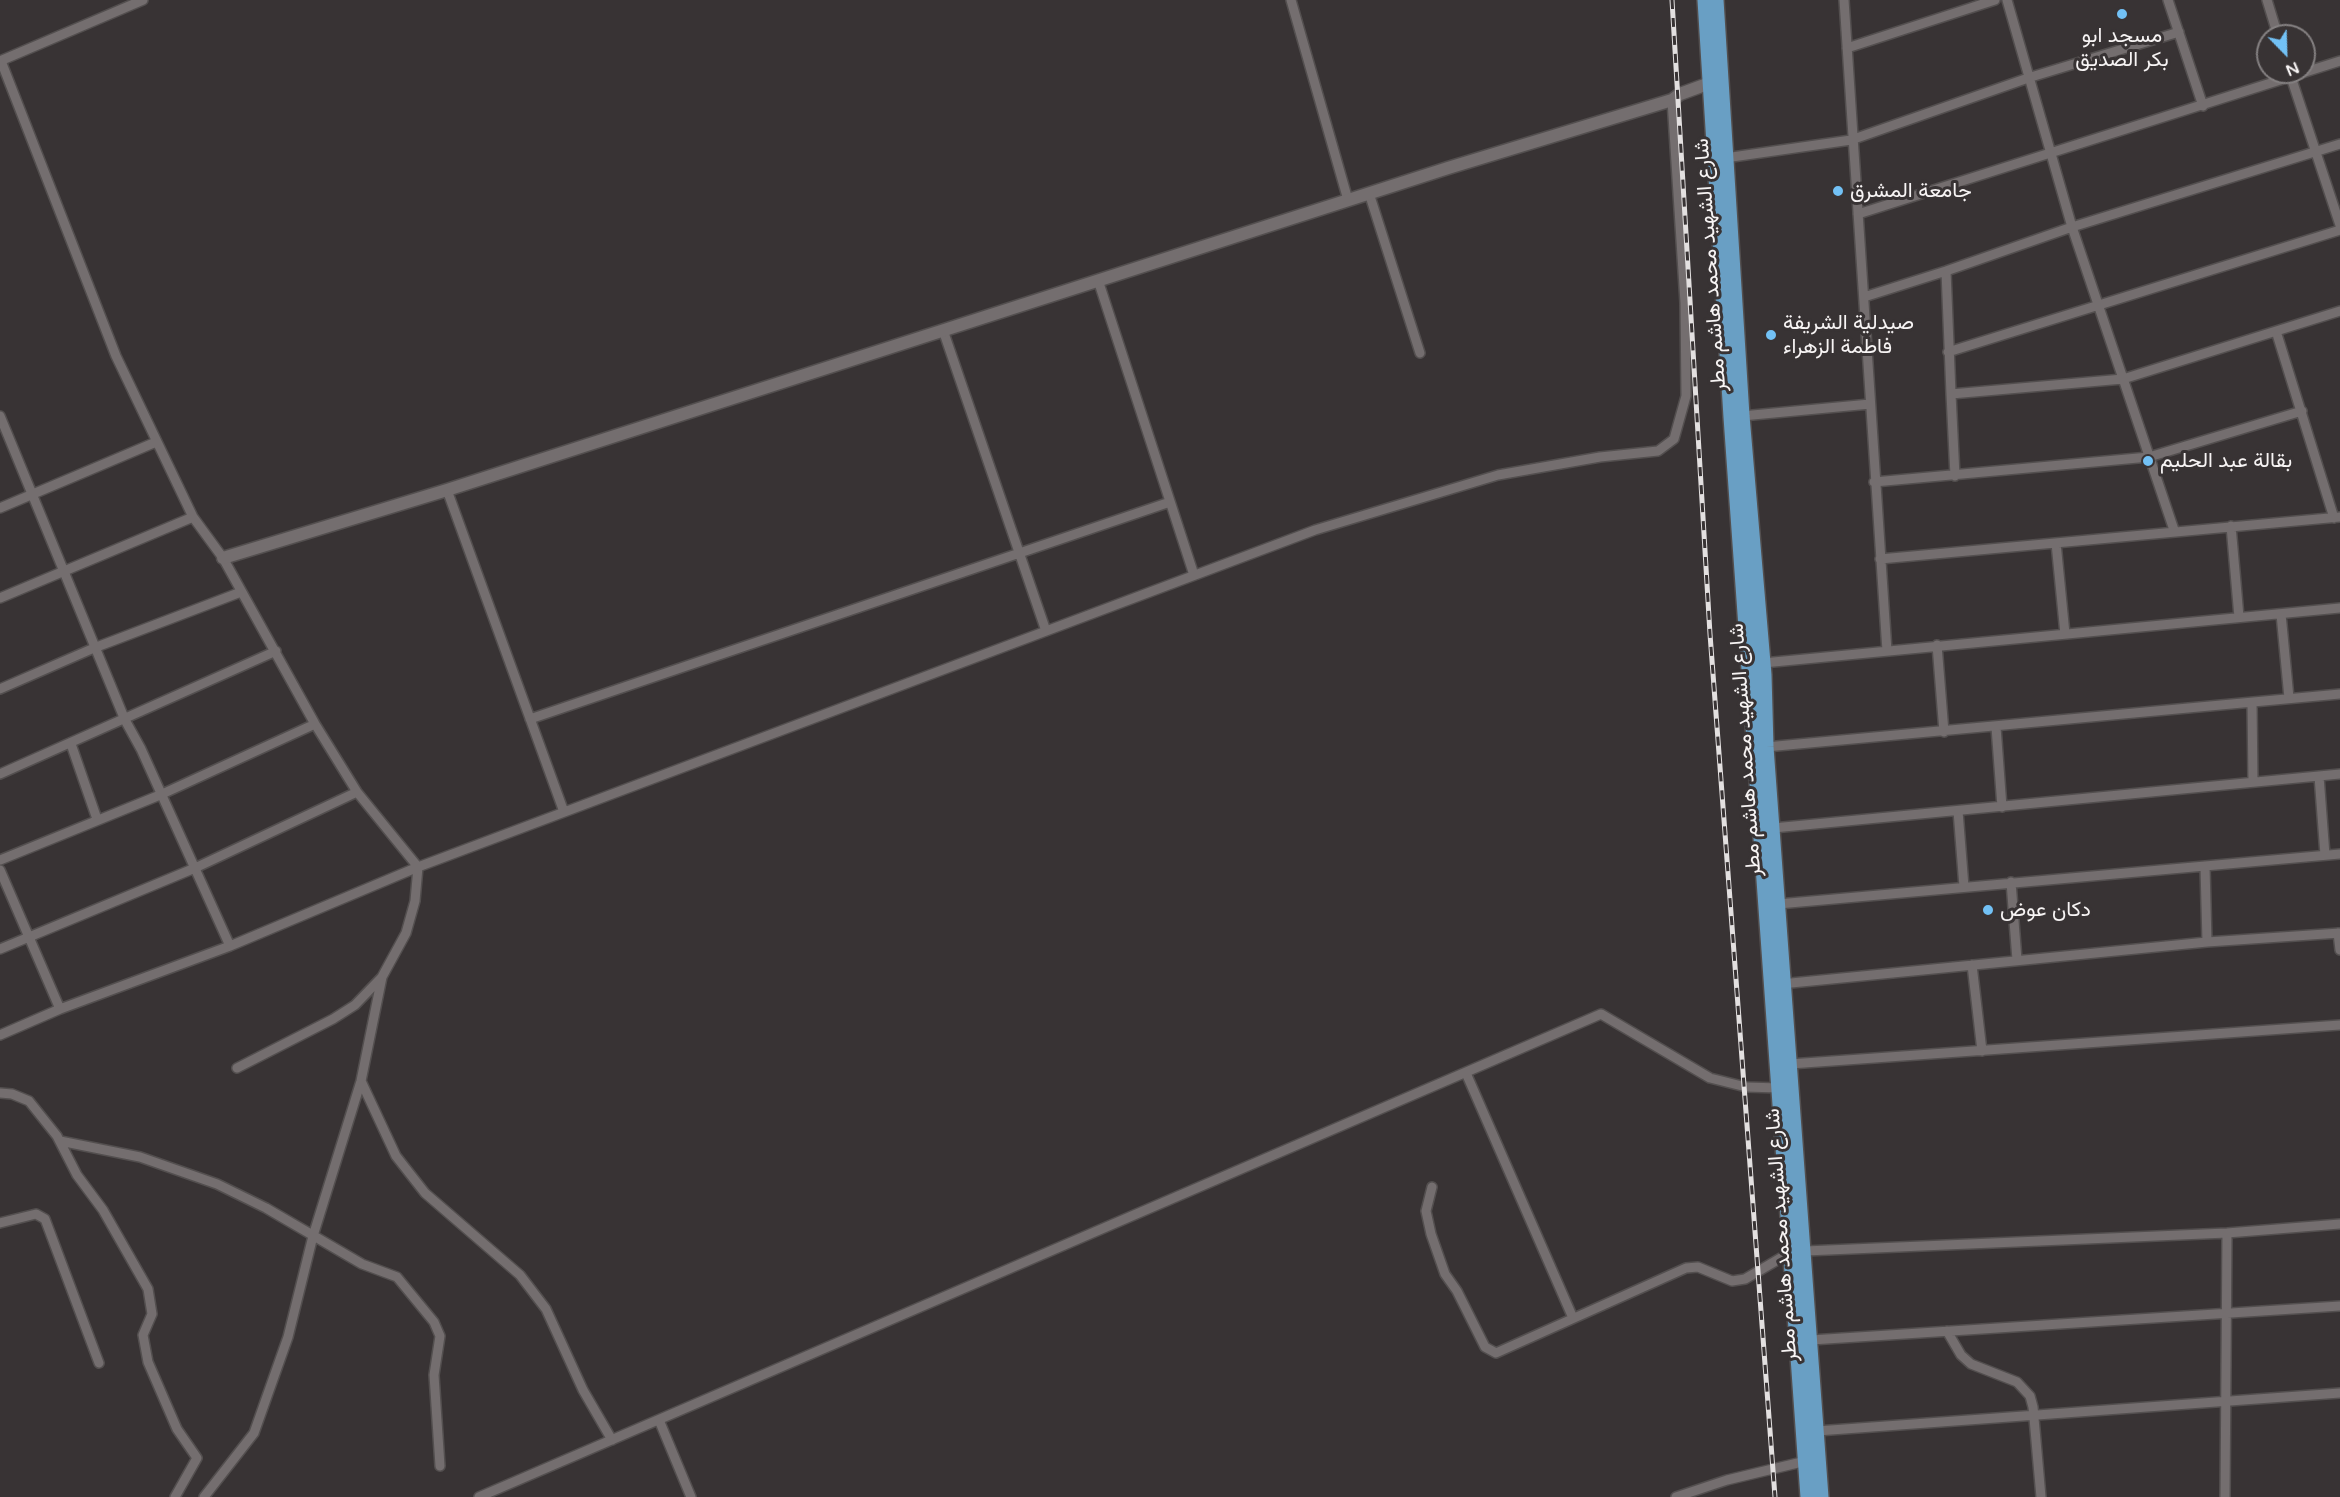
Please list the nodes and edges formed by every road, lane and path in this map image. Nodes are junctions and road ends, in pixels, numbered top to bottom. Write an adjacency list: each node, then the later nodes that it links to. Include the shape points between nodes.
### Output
1 (142, 0): 13 (street)
2 (1291, 0): 28 (street)
3 (1705, 0): 17 (main road, شارع الشهيد محمد هاشم مطر)
4 (1716, 0): 26 (main road, شارع الشهيد محمد هاشم مطر)
5 (1844, 0): 12 (street)
6 (1995, 0): 12 (street)
7 (2007, 0): 16 (street)
8 (2168, 0): 11 (street)
9 (2268, 0): 10 (street)
10 (2275, 24)
11 (2178, 32): 16 (street); 21 (street)
12 (1847, 48): 22 (street)
13 (0, 61): 48 (street, via 116,356)
14 (2340, 61): 15 (street)
15 (2316, 68)
16 (2031, 77): 22 (street); 24 (street)
17 (1710, 84): 20 (street); 119 (main road, شارع الشهيد محمد هاشم مطر)
18 (2265, 84): 21 (street)
19 (2293, 84): 25 (street)
20 (1672, 100): 27 (street); 65 (street, via 1686,349 1686,396 1674,439 1658,451 1510,473 1449,489 1315,530)
21 (2203, 106): 24 (street)
22 (1851, 140): 26 (street); 29 (street)
23 (2340, 144): 25 (street)
24 (2051, 153): 29 (street); 31 (street)
25 (2316, 153): 30 (street); 31 (street)
26 (1725, 158): 47 (main road, شارع الشهيد محمد هاشم مطر)
27 (1369, 193): 28 (street); 41 (street)
28 (1348, 200): 34 (street)
29 (1858, 214): 35 (street)
30 (2340, 225)
31 (2072, 227): 33 (street); 36 (street)
32 (2340, 230): 36 (street)
33 (1946, 272): 35 (street); 40 (street)
34 (1098, 280): 38 (street); 54 (street)
35 (1864, 297): 44 (street)
36 (2100, 307): 40 (street); 42 (street)
37 (2340, 311): 39 (street)
38 (943, 330): 52 (street); 61 (street)
39 (2276, 331): 42 (street); 45 (street)
40 (1948, 352): 43 (street)
41 (1420, 353)
42 (2123, 379): 43 (street); 49 (street)
43 (1951, 394): 50 (street)
44 (1870, 404): 47 (street); 51 (street)
45 (2302, 411): 49 (street); 56 (street)
46 (0, 416): 53 (street)
47 (1742, 416): 77 (main road, شارع الشهيد محمد هاشم مطر)
48 (156, 442): 53 (street); 57 (street)
49 (2149, 457): 50 (street); 59 (street)
50 (1955, 476): 51 (street)
51 (1874, 482): 63 (street)
52 (447, 490): 62 (street); 82 (street)
53 (31, 496): 55 (street); 64 (street)
54 (1170, 502): 61 (street); 65 (street)
55 (0, 508)
56 (2337, 517): 58 (street)
57 (193, 518): 62 (street); 64 (street)
58 (2230, 526): 59 (street); 70 (street)
59 (2174, 530): 60 (street)
60 (2056, 543): 63 (street); 72 (street)
61 (1019, 553): 71 (street); 82 (street)
62 (223, 558): 66 (street)
63 (1880, 559): 76 (street)
64 (64, 572): 67 (street); 74 (street)
65 (1194, 575): 71 (street)
66 (241, 592): 74 (street); 75 (street)
67 (0, 598)
68 (2340, 608): 69 (street)
69 (2281, 614): 70 (street); 80 (street)
70 (2239, 617): 72 (street)
71 (1046, 631): 97 (street)
72 (2065, 634): 73 (street)
73 (1937, 645): 76 (street); 86 (street)
74 (94, 648): 78 (street); 83 (street)
75 (276, 651): 83 (street); 84 (street)
76 (1887, 651): 77 (street)
77 (1763, 663): 88 (main road, شارع الشهيد محمد هاشم مطر)
78 (0, 688)
79 (2340, 694): 80 (street)
80 (2289, 698): 81 (street)
81 (2252, 703): 85 (street); 92 (street)
82 (530, 719): 97 (street)
83 (125, 720): 87 (street); 94 (street)
84 (315, 724): 93 (street); 94 (street)
85 (1996, 727): 86 (street); 95 (street)
86 (1944, 732): 88 (street)
87 (71, 744): 89 (street); 98 (street)
88 (1767, 747): 99 (main road, شارع الشهيد محمد هاشم مطر)
89 (0, 774)
90 (2340, 774): 91 (street)
91 (2319, 776): 92 (street); 101 (street)
92 (2253, 782): 95 (street)
93 (357, 792): 103 (street); 105 (street)
94 (160, 795): 98 (street); 105 (street)
95 (2002, 807): 96 (street)
96 (1958, 811): 99 (street); 108 (street)
97 (564, 812): 103 (street)
98 (97, 819): 102 (street)
99 (1773, 828): 109 (main road, شارع الشهيد محمد هاشم مطر)
100 (2340, 854): 101 (street)
101 (2325, 855): 104 (street)
102 (0, 860)
103 (418, 867): 113 (street); 118 (street, via 415,901 406,933)
104 (2205, 867): 107 (street); 112 (street)
105 (195, 868): 111 (street); 113 (street)
106 (0, 870): 111 (street)
107 (2011, 882): 108 (street); 116 (street)
108 (1964, 887): 109 (street)
109 (1778, 904): 119 (main road, شارع الشهيد محمد هاشم مطر)
110 (2339, 933): 112 (street); 115 (street)
111 (28, 937): 114 (street); 120 (street)
112 (2207, 942): 116 (street)
113 (230, 946): 120 (street)
114 (0, 949)
115 (2340, 950)
116 (2017, 960): 117 (street)
117 (1972, 965): 119 (street); 123 (street)
118 (382, 977): 125 (street, via 355,1005 333,1019); 127 (street)
119 (1778, 984): 124 (main road, شارع الشهيد محمد هاشم مطر); 128 (main road, شارع الشهيد محمد هاشم مطر)
120 (60, 1009): 122 (street)
121 (2340, 1025): 123 (street)
122 (0, 1035)
123 (1982, 1051): 124 (street)
124 (1790, 1064): 136 (main road, شارع الشهيد محمد هاشم مطر)
125 (237, 1068)
126 (1466, 1073): 128 (street, via 1601,1014 1710,1078 1746,1087); 139 (street); 146 (street)
127 (361, 1081): 135 (street); 148 (street, via 396,1156 425,1193 520,1275 546,1309 583,1390)
128 (1779, 1088): 136 (main road, شارع الشهيد محمد هاشم مطر)
129 (0, 1093): 130 (street, via 29,1101)
130 (60, 1141): 135 (street, via 140,1157 192,1174 242,1195); 151 (street, via 148,1289 152,1314 143,1335 148,1362 177,1430 197,1458)
131 (1432, 1187): 139 (street, via 1426,1211 1431,1234 1445,1274 1485,1347 1496,1353)
132 (0, 1223): 142 (street, via 36,1214 45,1219)
133 (2340, 1224): 134 (street)
134 (2227, 1233): 136 (street); 138 (street)
135 (313, 1236): 150 (street, via 362,1264 393,1274 437,1326 440,1341 434,1375); 152 (street, via 288,1337 254,1433)
136 (1798, 1251): 139 (street, via 1745,1279 1732,1281 1698,1267 1686,1268); 141 (main road, شارع الشهيد محمد هاشم مطر); 149 (main road, شارع الشهيد محمد هاشم مطر)
137 (2340, 1306): 138 (street)
138 (2226, 1313): 140 (street); 144 (street)
139 (1573, 1318)
140 (1947, 1331): 141 (street); 145 (street, via 1971,1364 2024,1387)
141 (1811, 1340): 147 (main road, شارع الشهيد محمد هاشم مطر)
142 (99, 1363)
143 (2340, 1393): 144 (street)
144 (2226, 1400): 145 (street); 159 (street)
145 (2034, 1413): 147 (street); 158 (street)
146 (659, 1420): 148 (street); 154 (street)
147 (1817, 1431): 157 (main road, شارع الشهيد محمد هاشم مطر)
148 (612, 1440): 153 (street)
149 (1806, 1461): 155 (street, via 1727,1479); 156 (main road, شارع الشهيد محمد هاشم مطر)
150 (440, 1466)
151 (175, 1497)
152 (204, 1497)
153 (479, 1497)
154 (691, 1497)
155 (1676, 1497)
156 (1808, 1497)
157 (1821, 1497)
158 (2041, 1497)
159 (2225, 1497)

